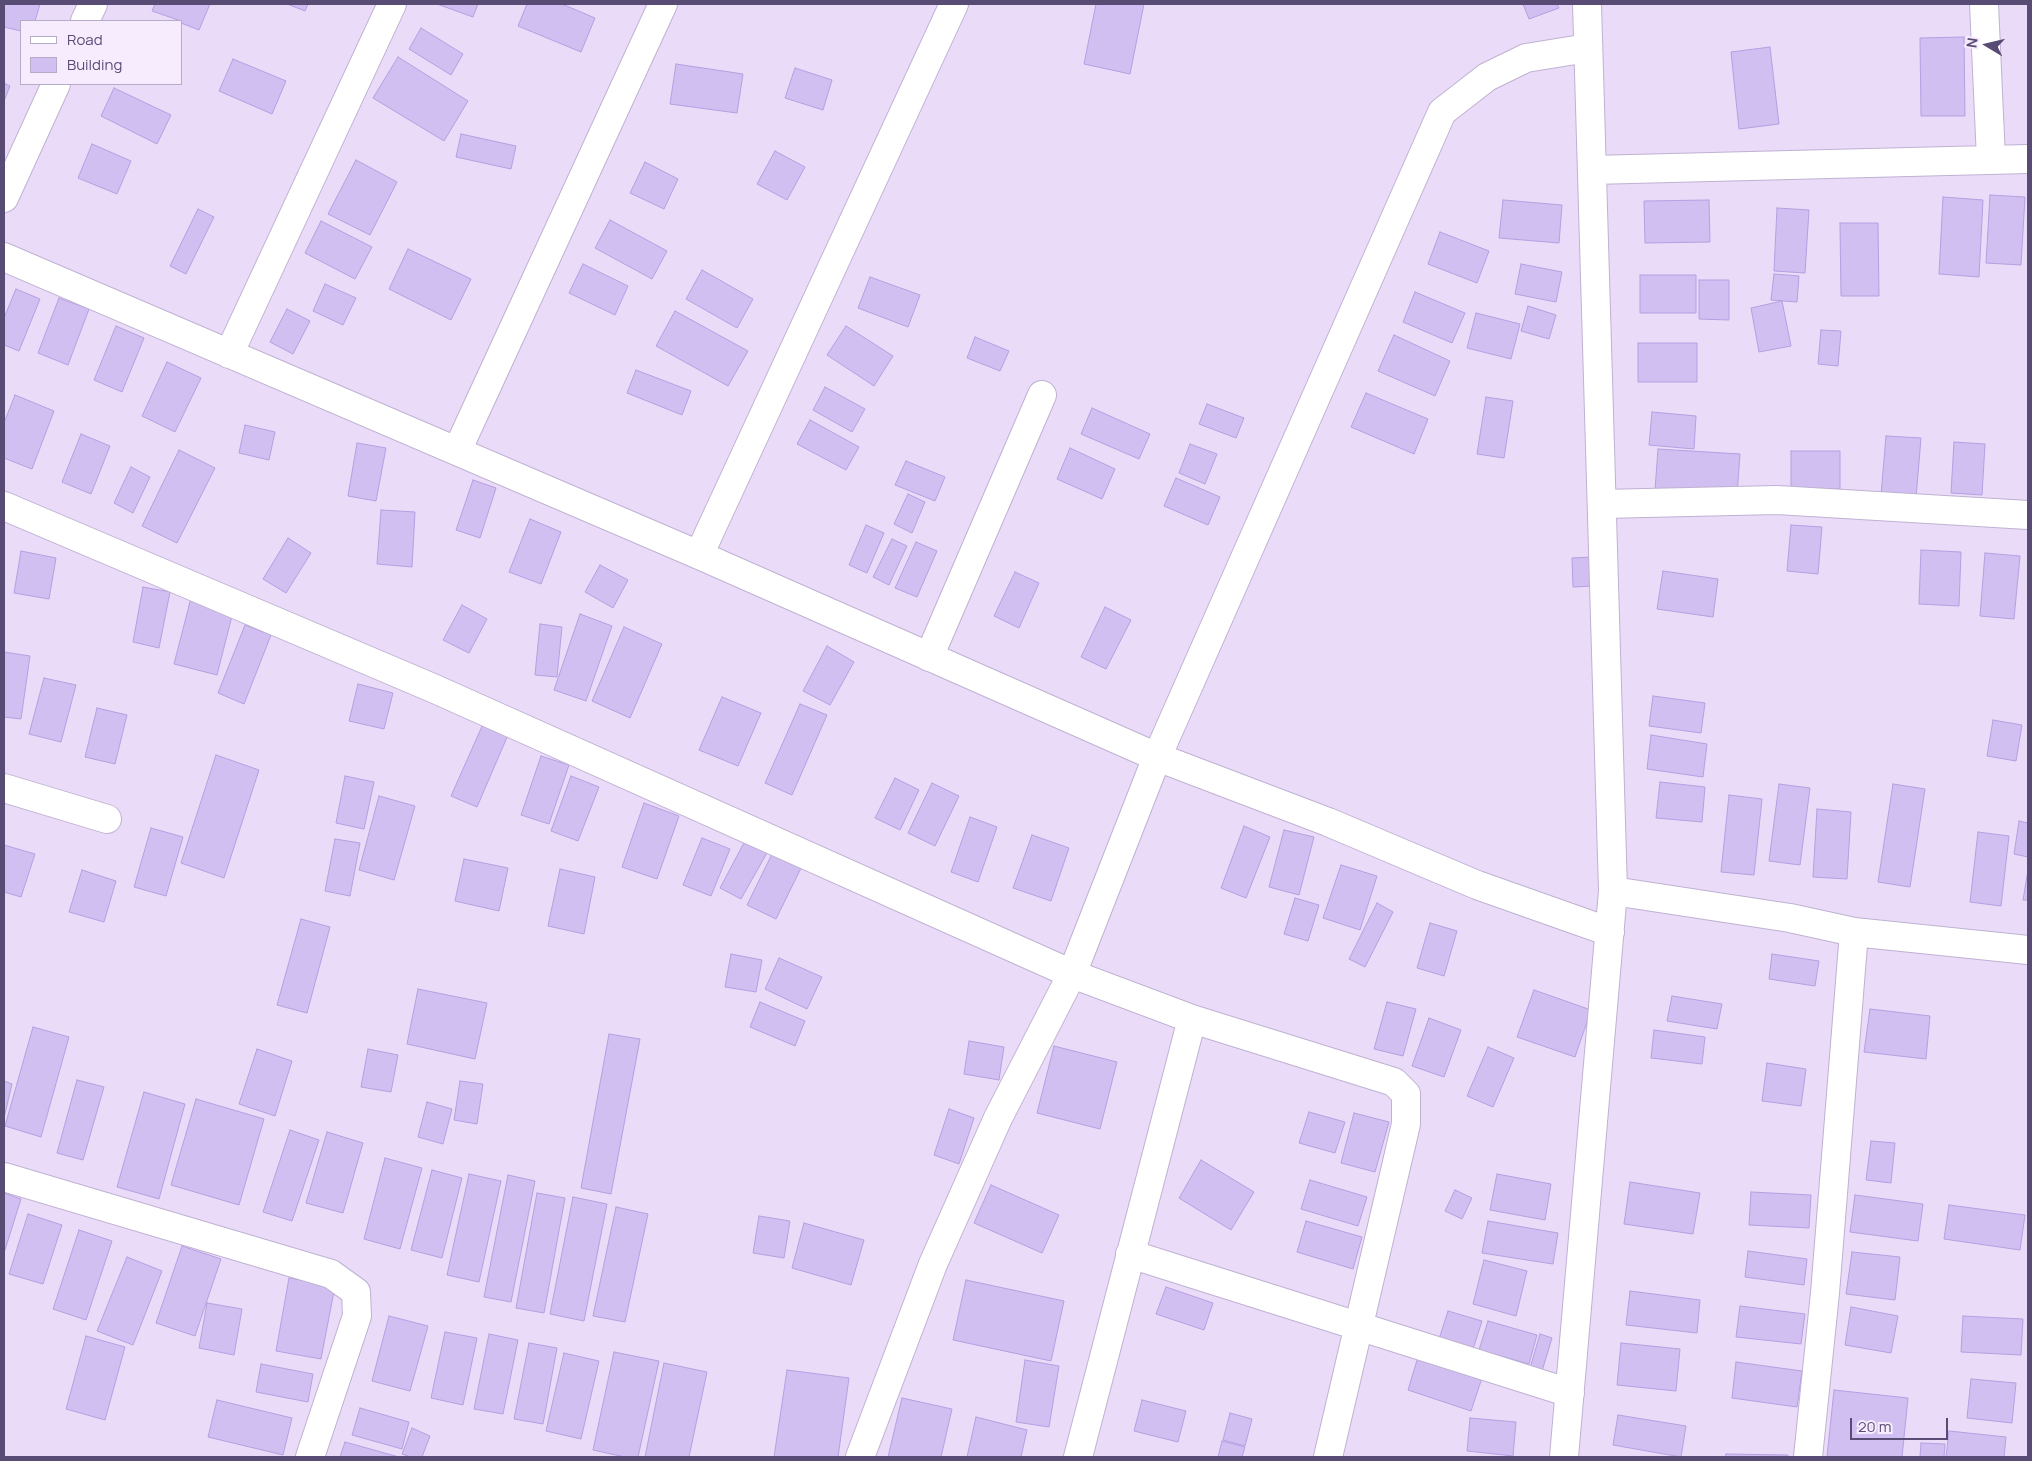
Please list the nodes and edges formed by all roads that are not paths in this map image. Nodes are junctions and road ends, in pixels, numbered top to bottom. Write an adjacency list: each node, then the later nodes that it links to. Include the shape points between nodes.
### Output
1 (93, 4): 7 (street)
2 (392, 4): 15 (street)
3 (663, 4): 17 (street)
4 (954, 4): 21 (street)
5 (1587, 4): 8 (street)
6 (1984, 4): 10 (street)
7 (85, 20)
8 (1588, 48): 12 (street); 23 (street, via 1526,58 1487,77 1442,112)
9 (56, 85): 13 (street)
10 (1991, 159): 11 (street); 12 (street)
11 (2028, 159)
12 (1592, 170): 18 (street)
13 (4, 198)
14 (4, 257): 15 (street)
15 (229, 354): 17 (street)
16 (1042, 395): 22 (street)
17 (457, 451): 21 (street)
18 (1602, 504): 20 (street, via 1777,500); 26 (street)
19 (4, 506): 30 (street, via 434,689)
20 (2028, 515)
21 (699, 555): 22 (street)
22 (929, 657): 23 (street)
23 (1156, 757): 27 (street, via 1328,822 1477,885); 30 (street)
24 (4, 788): 25 (street)
25 (107, 820)
26 (1614, 891): 27 (street); 28 (street, via 1790,918)
27 (1610, 932): 35 (street)
28 (1854, 932): 29 (street); 41 (street, via 1825,1293)
29 (2028, 950)
30 (1072, 974): 31 (street); 37 (street, via 998,1118 933,1264)
31 (1192, 1019): 33 (street); 34 (street, via 1394,1082 1406,1094 1406,1124)
32 (4, 1178): 36 (street, via 331,1274 356,1292 356,1316)
33 (1130, 1254): 34 (street); 38 (street)
34 (1359, 1327): 35 (street); 39 (street)
35 (1570, 1393): 40 (street)
36 (310, 1457)
37 (860, 1457)
38 (1078, 1457)
39 (1328, 1457)
40 (1564, 1457)
41 (1808, 1457)

